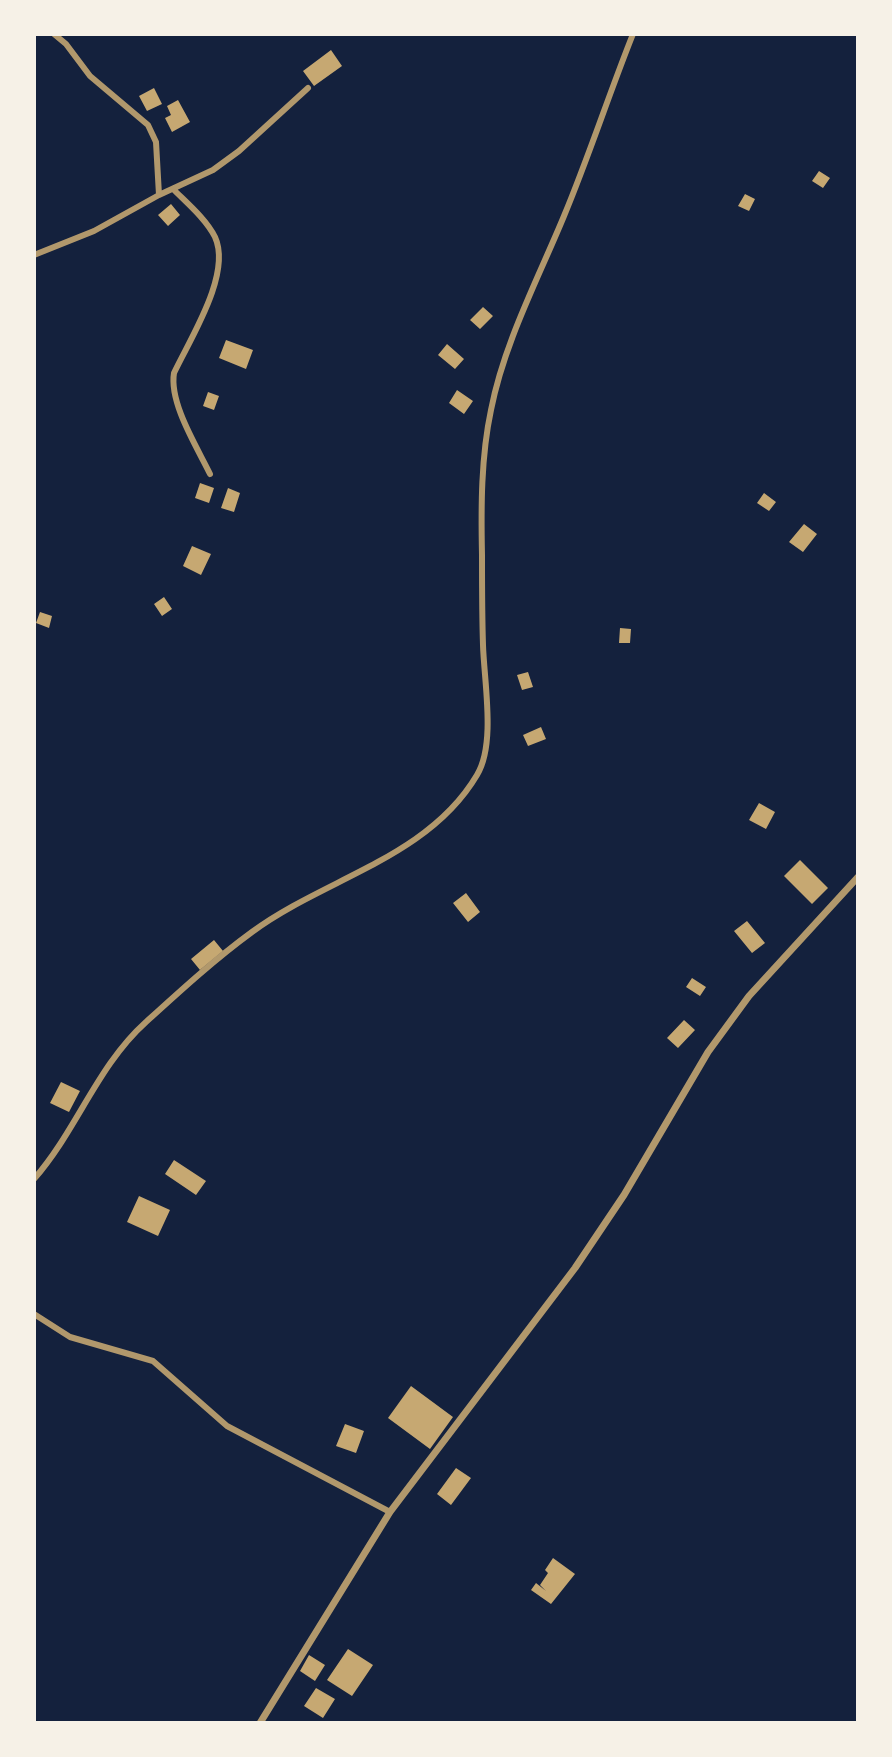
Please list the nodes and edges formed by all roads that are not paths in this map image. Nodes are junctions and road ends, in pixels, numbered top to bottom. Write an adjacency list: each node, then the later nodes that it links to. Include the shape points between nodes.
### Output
1 (54, 34): 5 (street, via 90,76 148,125 156,142)
2 (633, 34): 9 (street, via 506,356 491,408 482,551 487,712 479,773 418,837 253,930 136,1030 103,1071)
3 (308, 88): 4 (street, via 239,151)
4 (173, 189): 5 (street); 7 (street, via 205,223 219,249 211,293 172,383)
5 (159, 195): 6 (street, via 94,231)
6 (34, 255)
7 (210, 474)
8 (858, 877): 11 (street, via 749,996 708,1052 575,1268)
9 (34, 1179)
10 (34, 1314): 11 (street, via 70,1337 153,1361 227,1426)
11 (390, 1512): 12 (street)
12 (260, 1723)

